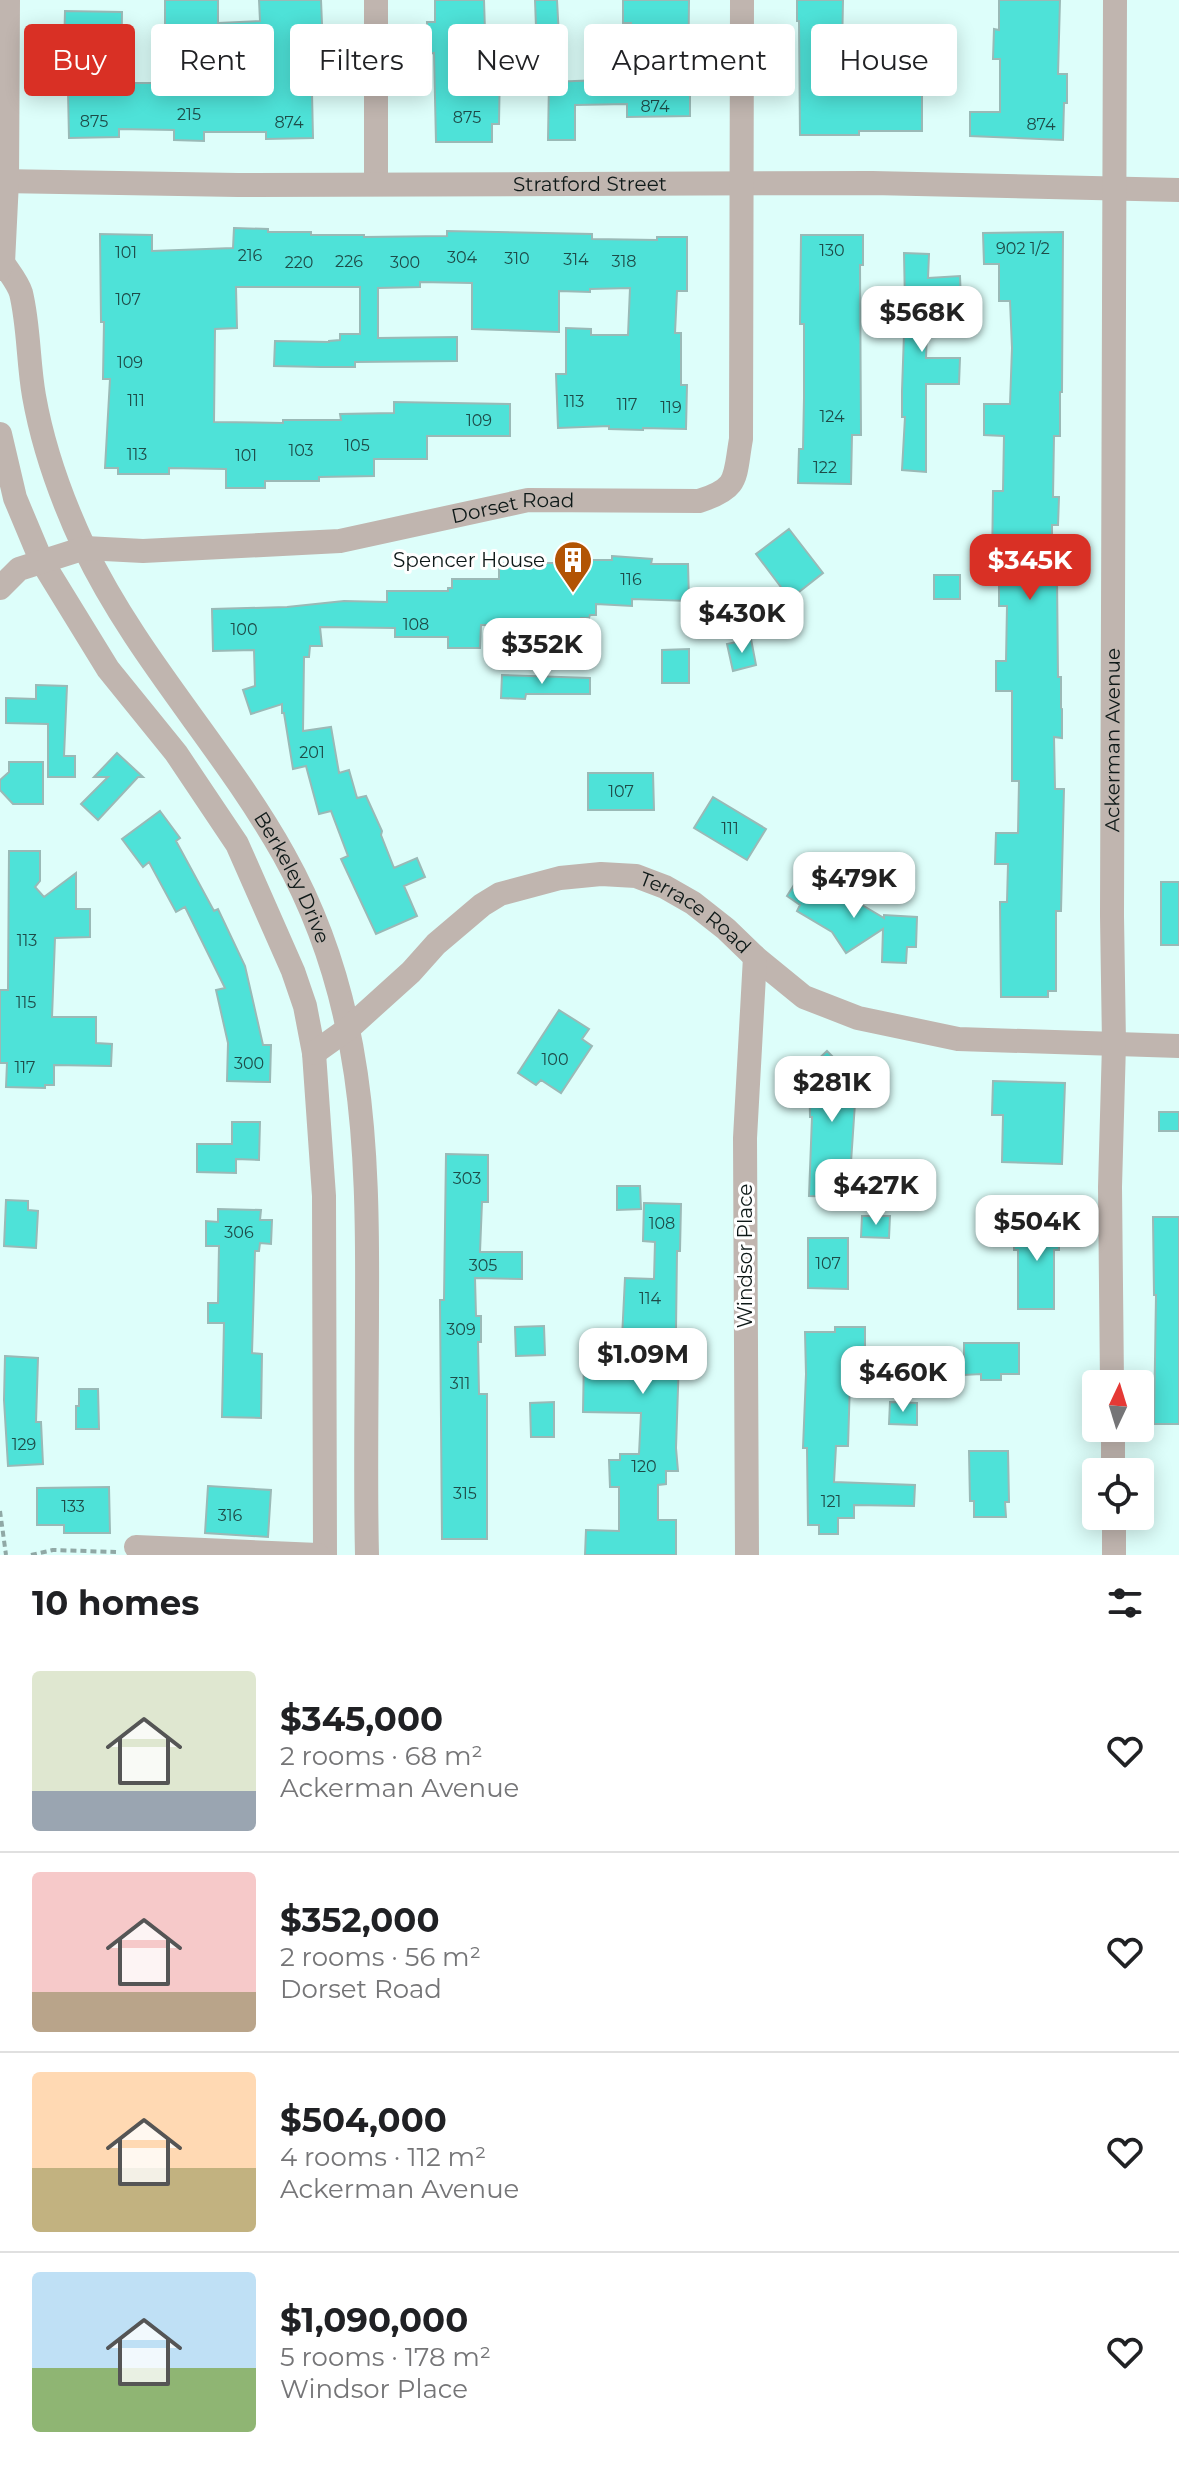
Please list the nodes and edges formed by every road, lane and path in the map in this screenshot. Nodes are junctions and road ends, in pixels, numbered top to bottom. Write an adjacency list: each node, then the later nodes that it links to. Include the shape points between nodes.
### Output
1 (8, 0): 5 (street, Berkeley Drive)
2 (376, 0): 7 (street)
3 (742, 0): 6 (street, Dorset Road)
4 (1115, 0): 8 (street, Ackerman Avenue)
5 (4, 181): 7 (street, Stratford Street); 10 (street, Berkeley Drive)
6 (741, 182): 7 (street, Stratford Street); 8 (street, Stratford Street); 12 (street, Dorset Road, via 741,439 734,481 721,494 699,501 528,500 340,541 143,551)
7 (376, 184)
8 (1116, 188): 9 (street, Stratford Street); 17 (street, Ackerman Avenue)
9 (1179, 190)
10 (2, 266): 12 (street, Berkeley Drive, via 20,290 45,443)
11 (0, 434): 13 (street, Berkeley Drive, via 15,498)
12 (85, 548): 13 (street, Dorset Road); 16 (street, Berkeley Drive, via 126,621 285,856 325,942)
13 (41, 560): 14 (street, Dorset Road, via 19,569); 19 (street, Berkeley Drive, via 108,669 176,753 237,844 293,971)
14 (0, 588)
15 (755, 957): 16 (street, Terrace Road, via 693,903 665,887 636,876 560,878 500,894 482,905); 17 (street, Terrace Road, via 804,997 858,1018 958,1039); 29 (street, Windsor Place, via 745,1138)
16 (349, 1028): 19 (street, Terrace Road); 28 (street, Berkeley Drive, via 362,1109 368,1214)
17 (1114, 1044): 18 (street, Terrace Road); 20 (street, Ackerman Avenue)
18 (1179, 1046)
19 (314, 1053): 27 (street, Berkeley Drive, via 324,1196)
20 (1112, 1370)
21 (0, 1511): 24 (path)
22 (1114, 1530): 30 (street)
23 (136, 1547): 25 (path, via 112,1553 53,1550); 26 (street)
24 (6, 1555)
25 (31, 1555)
26 (318, 1555)
27 (325, 1555)
28 (367, 1555)
29 (747, 1555)
30 (1114, 1555)

